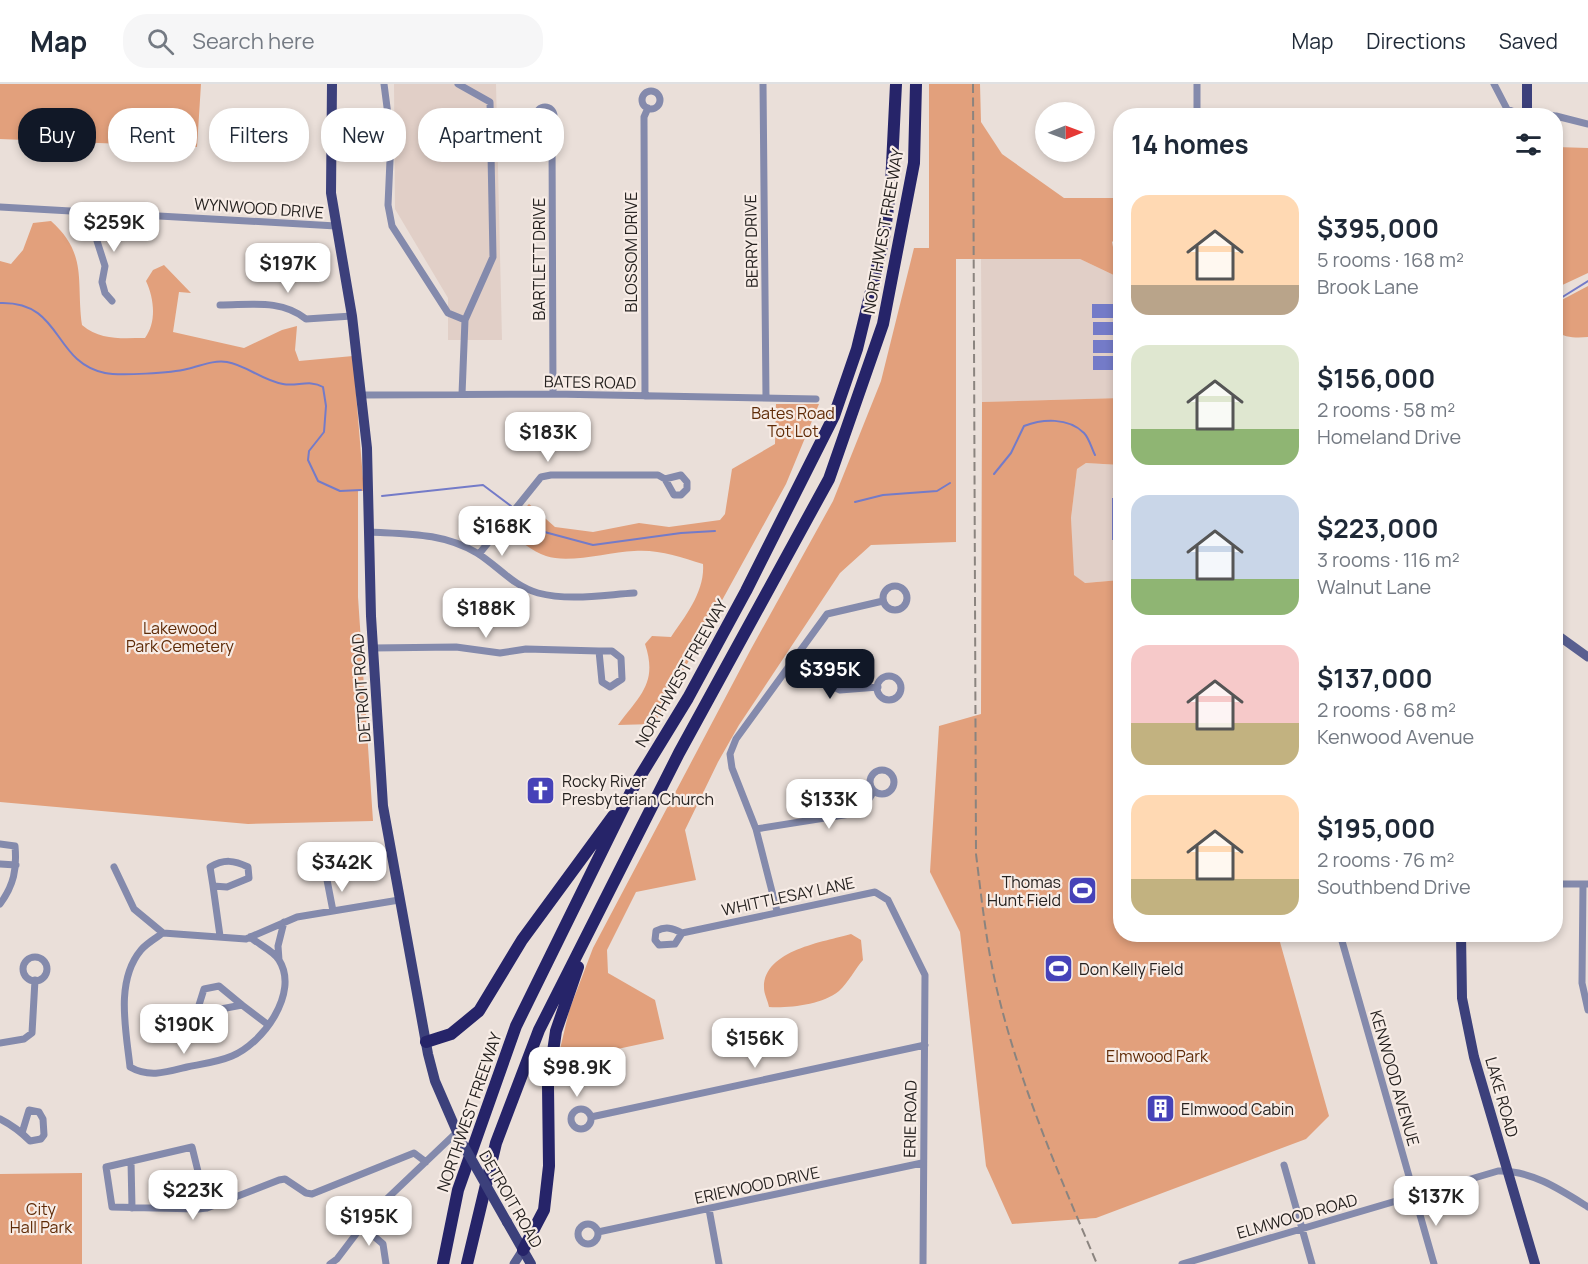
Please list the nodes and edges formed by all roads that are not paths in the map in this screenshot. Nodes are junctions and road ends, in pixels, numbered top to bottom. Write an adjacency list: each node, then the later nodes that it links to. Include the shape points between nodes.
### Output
1 (332, 84): 19 (main road, DETROIT ROAD, via 331,193)
2 (384, 84): 23 (street, via 391,138 388,205 392,226 448,313)
3 (458, 84): 23 (street, via 490,102 493,132 494,257)
4 (763, 84): 28 (street, BERRY DRIVE)
5 (896, 84): 41 (highway, NORTHWEST FREEWAY, via 884,237 857,348 834,416 746,591)
6 (916, 84): 57 (highway, NORTHWEST FREEWAY, via 914,163 883,324 830,479 679,753)
7 (1197, 84): 11 (street)
8 (1494, 84): 12 (street)
9 (1527, 84): 13 (main road)
10 (648, 108): 27 (street, BLOSSOM DRIVE, via 644,117)
11 (1197, 108)
12 (1506, 108)
13 (1526, 108)
14 (1563, 118): 15 (street)
15 (1588, 124)
16 (552, 162): 25 (street, BARTLETT DRIVE)
17 (0, 207): 18 (street, WYNWOOD DRIVE)
18 (99, 211): 19 (street, WYNWOOD DRIVE); 20 (street, via 97,242 105,266 102,282)
19 (336, 226): 22 (main road, DETROIT ROAD)
20 (112, 301)
21 (220, 305): 22 (street, via 279,305 306,319)
22 (352, 316): 26 (main road, DETROIT ROAD)
23 (465, 320): 24 (street)
24 (462, 394): 25 (street, BATES ROAD); 26 (street, BATES ROAD)
25 (553, 394): 27 (street, BATES ROAD)
26 (363, 395): 31 (main road, DETROIT ROAD)
27 (645, 396): 28 (street, BATES ROAD)
28 (766, 397): 29 (street, BATES ROAD)
29 (816, 399)
30 (664, 478): 32 (street, via 541,477)
31 (371, 532): 32 (street, via 434,536 455,541); 36 (main road, DETROIT ROAD)
32 (479, 554): 33 (street, via 509,579 537,593 566,597)
33 (634, 593)
34 (883, 601): 39 (street, via 827,614)
35 (1563, 639): 38 (street)
36 (373, 648): 37 (street, via 456,647 500,653 525,649); 52 (main road, DETROIT ROAD, via 383,806)
37 (599, 651): 37 (street, via 612,651 621,658 622,679 615,686 602,682)
38 (1588, 657)
39 (790, 668): 40 (street, via 840,690); 43 (street, via 736,739 730,754)
40 (878, 687)
41 (633, 788): 70 (highway, via 522,940 479,1011 451,1034); 94 (highway, NORTHWEST FREEWAY, via 516,1026 458,1190)
42 (874, 791): 43 (street, via 863,809 850,814)
43 (756, 829): 55 (street)
44 (0, 844): 46 (street, via 15,846)
45 (0, 864): 46 (street)
46 (16, 865): 53 (street, via 13,886)
47 (114, 867): 58 (street, via 134,909)
48 (327, 880): 54 (street)
49 (1563, 884): 50 (street)
50 (1586, 884): 68 (street, via 1582,983)
51 (213, 886): 51 (street, via 227,887 249,878 248,867 238,861 221,861 210,867); 60 (street)
52 (399, 900): 54 (street); 70 (main road, DETROIT ROAD)
53 (0, 904)
54 (333, 911): 56 (street)
55 (777, 911): 59 (street, WHITTLESAY LANE); 65 (street, WHITTLESAY LANE, via 874,892 888,900)
56 (284, 922): 61 (street); 64 (street)
57 (590, 929): 90 (highway, via 556,1031 548,1086 549,1166 544,1210); 95 (highway, NORTHWEST FREEWAY, via 539,1030 500,1133)
58 (163, 933): 60 (street); 69 (street, via 141,950 127,972 130,1067 155,1074 234,1055 257,1040)
59 (682, 933)
60 (220, 936): 61 (street)
61 (250, 937): 64 (street)
62 (1342, 942): 82 (street, KENWOOD AVENUE)
63 (1461, 942): 81 (main road, LAKE ROAD, via 1462,998 1474,1057)
64 (279, 960): 69 (street, via 285,985 278,1014)
65 (925, 975): 72 (street, ERIE ROAD)
66 (35, 981): 71 (street, via 32,1033 24,1039)
67 (242, 1005): 67 (street, via 205,1012 199,1005 204,989 219,986); 69 (street)
68 (1588, 1010)
69 (267, 1024)
70 (426, 1042): 76 (main road, DETROIT ROAD, via 435,1081)
71 (0, 1043)
72 (925, 1045): 73 (street); 79 (street, ERIE ROAD)
73 (591, 1117)
74 (0, 1119): 75 (street)
75 (22, 1133): 75 (street, via 29,1110 39,1112 43,1119 41,1139 30,1141)
76 (458, 1137): 78 (street); 90 (main road, DETROIT ROAD, bridge)
77 (131, 1161): 84 (street); 84 (street, via 106,1167 112,1207); 85 (street, via 192,1147)
78 (426, 1162): 85 (street, via 414,1153 312,1194 285,1179 279,1180); 87 (street)
79 (922, 1163): 86 (street, ERIEWOOD DRIVE); 99 (street, ERIE ROAD)
80 (1284, 1165): 88 (street)
81 (1508, 1171): 82 (street, ELMWOOD ROAD); 83 (street, ELMWOOD ROAD, via 1546,1182); 103 (main road, LAKE ROAD)
82 (1414, 1196): 88 (street, ELMWOOD ROAD); 102 (street, KENWOOD AVENUE)
83 (1588, 1206)
84 (132, 1208): 85 (street)
85 (207, 1208)
86 (709, 1209): 89 (street, ERIEWOOD DRIVE); 98 (street)
87 (362, 1226): 91 (street); 93 (street, via 383,1244)
88 (1302, 1228): 100 (street, ELMWOOD ROAD); 101 (street)
89 (598, 1232)
90 (523, 1250): 96 (street); 97 (main road, DETROIT ROAD)
91 (338, 1261): 92 (street)
92 (330, 1264)
93 (386, 1264)
94 (443, 1264)
95 (466, 1264)
96 (514, 1264)
97 (531, 1264)
98 (719, 1264)
99 (923, 1264)
100 (1182, 1264)
101 (1312, 1264)
102 (1434, 1264)
103 (1535, 1264)

